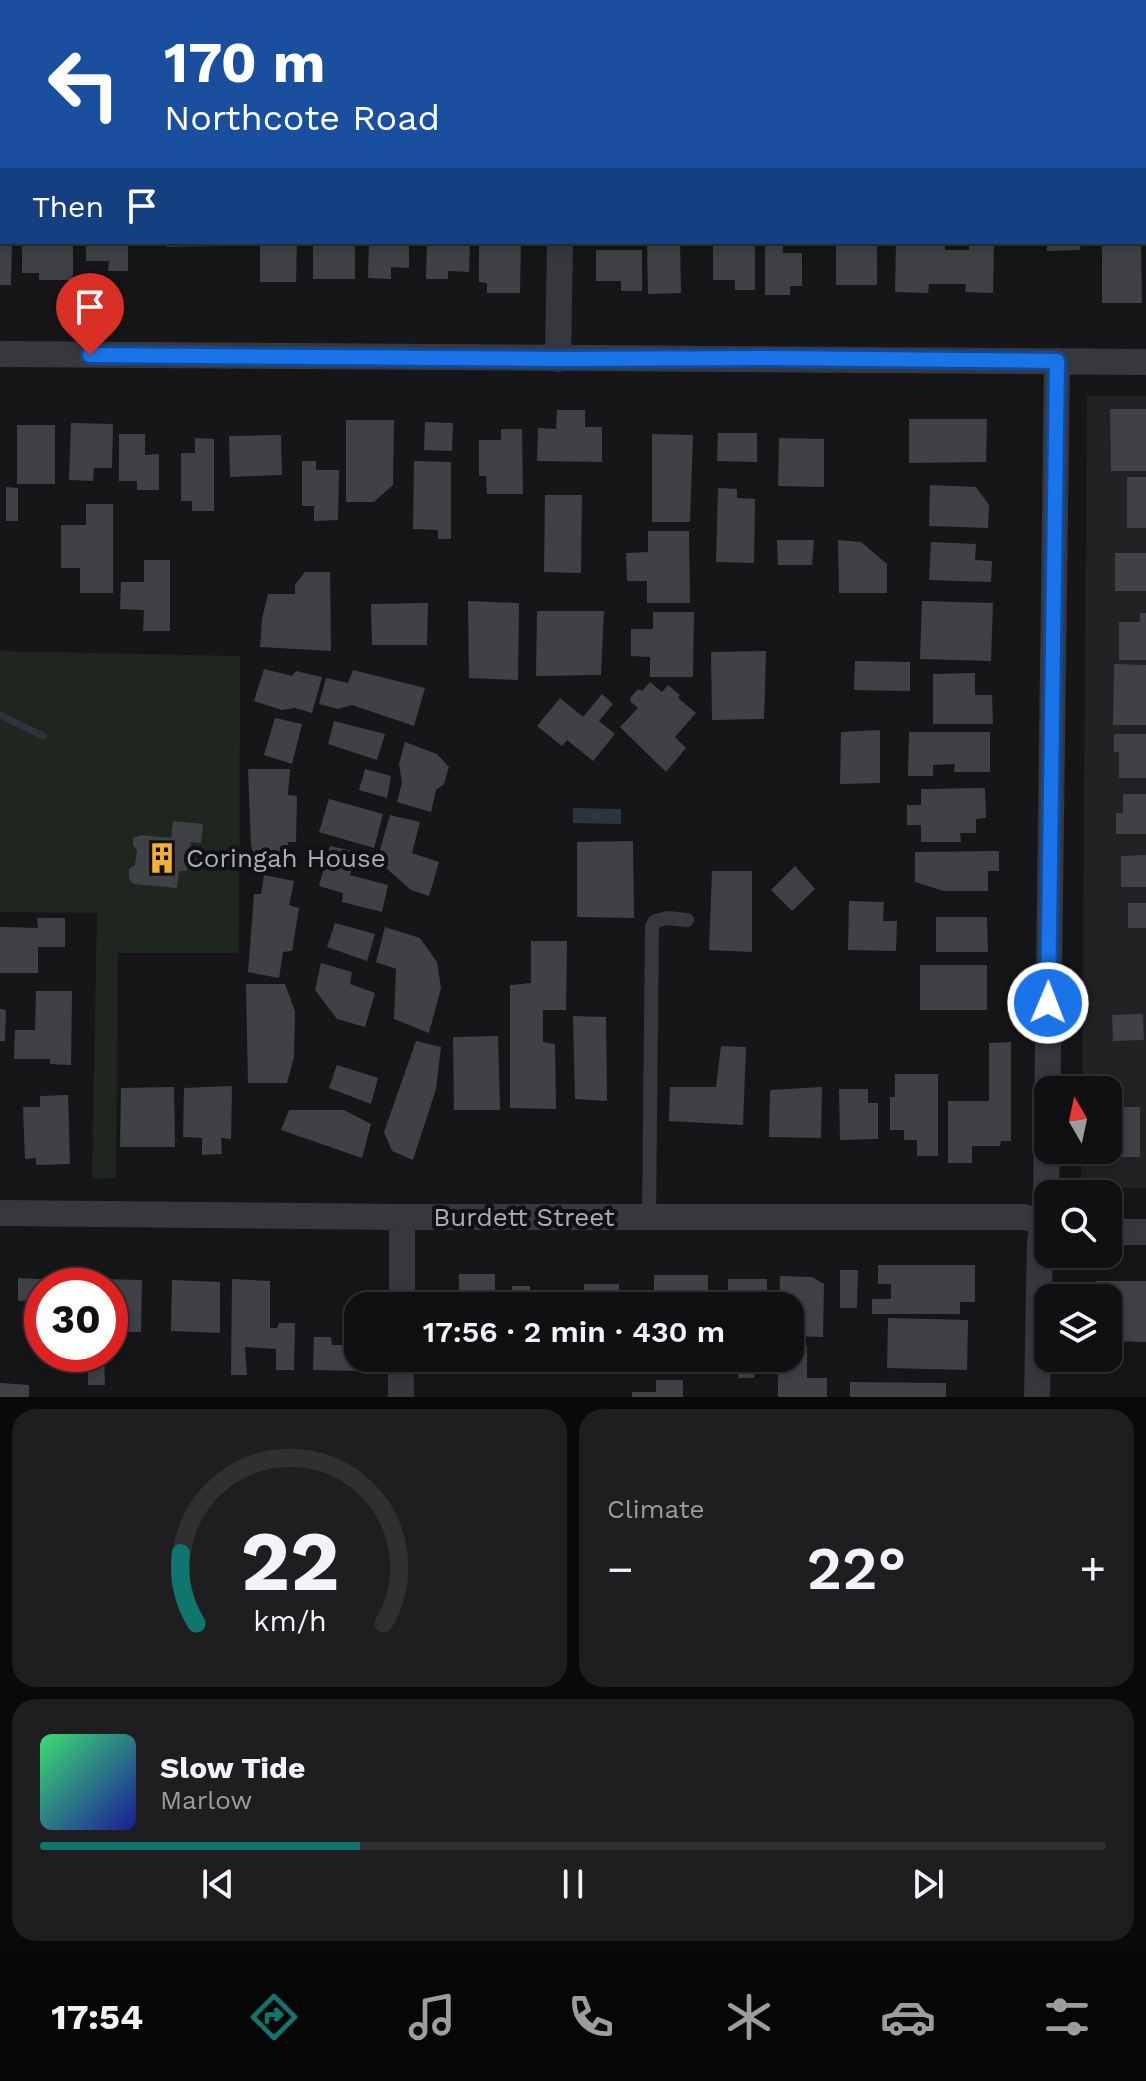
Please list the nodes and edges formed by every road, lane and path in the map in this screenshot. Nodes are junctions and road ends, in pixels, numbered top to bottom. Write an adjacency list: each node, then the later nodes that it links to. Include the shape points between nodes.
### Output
1 (560, 244): 3 (street)
2 (0, 354): 3 (street)
3 (558, 359): 4 (street)
4 (1057, 361): 5 (street); 7 (street)
5 (1146, 362)
6 (687, 920): 10 (lane, via 668,918 652,927)
7 (1046, 1180)
8 (0, 1213): 9 (street, Burdett Street)
9 (402, 1217): 10 (street, Burdett Street); 15 (street)
10 (649, 1217): 11 (street, Burdett Street)
11 (1034, 1220)
12 (1122, 1232): 13 (street)
13 (1146, 1232)
14 (1040, 1268): 18 (street)
15 (402, 1292)
16 (401, 1372): 17 (street)
17 (401, 1397)
18 (1037, 1397)

